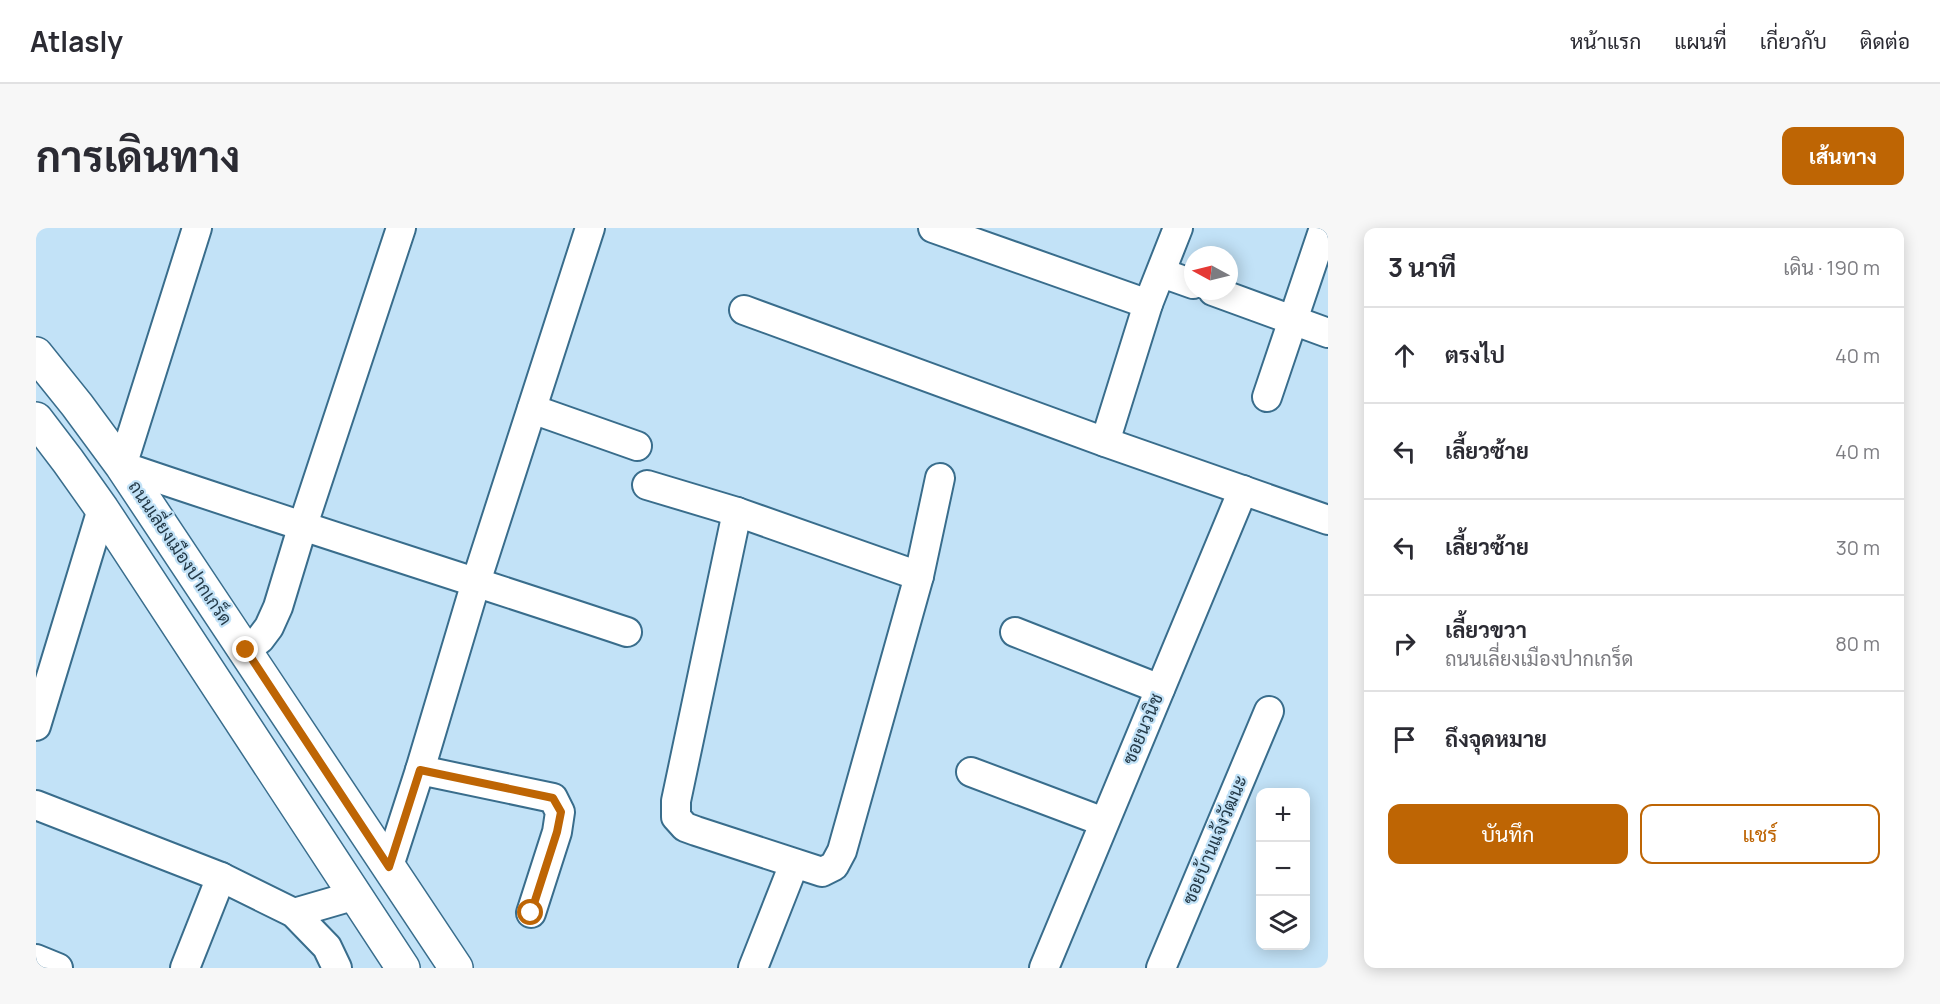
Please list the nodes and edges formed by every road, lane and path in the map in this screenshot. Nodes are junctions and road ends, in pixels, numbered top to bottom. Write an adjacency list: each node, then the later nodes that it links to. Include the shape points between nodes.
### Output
1 (197, 228): 20 (street)
2 (400, 228): 27 (street)
3 (590, 228): 16 (street)
4 (933, 228): 10 (street)
5 (1178, 228): 7 (street)
6 (1324, 228): 12 (street)
7 (1161, 273): 8 (street); 10 (street)
8 (1184, 281)
9 (1237, 300): 12 (street)
10 (1148, 304): 18 (street)
11 (744, 310): 18 (street)
12 (1294, 321): 13 (street); 15 (street)
13 (1328, 333)
14 (36, 354): 20 (main road, ถนนเลี่ยงเมืองปากเกร็ด)
15 (1267, 398)
16 (532, 409): 19 (street); 29 (street)
17 (36, 419): 24 (main road)
18 (1105, 442): 23 (street)
19 (637, 446)
20 (122, 466): 27 (street); 32 (main road, ถนนเลี่ยงเมืองปากเกร็ด)
21 (940, 478): 28 (street)
22 (647, 485): 25 (street)
23 (1243, 490): 26 (street); 33 (street, ซอยนวนิช)
24 (102, 509): 35 (street); 43 (main road)
25 (737, 512): 28 (street); 40 (street, via 676,801 676,817 685,827)
26 (1328, 520)
27 (302, 528): 29 (street); 32 (street, via 274,617 260,639)
28 (919, 576): 40 (street, via 842,850 834,866 822,872)
29 (476, 582): 30 (street); 36 (street)
30 (627, 632)
31 (1015, 632): 33 (street)
32 (246, 650): 41 (main road, ถนนเลี่ยงเมืองปากเกร็ด)
33 (1160, 689): 39 (street, ซอยนวนิช)
34 (1269, 711): 54 (street, ซอยบ้านแจ้งวัฒนะ)
35 (36, 726)
36 (420, 770): 41 (street); 45 (street, via 553,798 561,812)
37 (971, 772): 39 (street)
38 (36, 805): 42 (street)
39 (1104, 822): 53 (street, ซอยนวนิช)
40 (794, 864): 52 (street)
41 (389, 867): 51 (main road, ถนนเลี่ยงเมืองปากเกร็ด)
42 (221, 877): 44 (street); 48 (street)
43 (356, 895): 44 (street); 50 (main road)
44 (294, 913): 49 (street, via 327,947)
45 (531, 913)
46 (36, 959): 47 (street)
47 (58, 968)
48 (185, 968)
49 (337, 968)
50 (403, 968)
51 (456, 968)
52 (753, 968)
53 (1044, 968)
54 (1161, 968)

